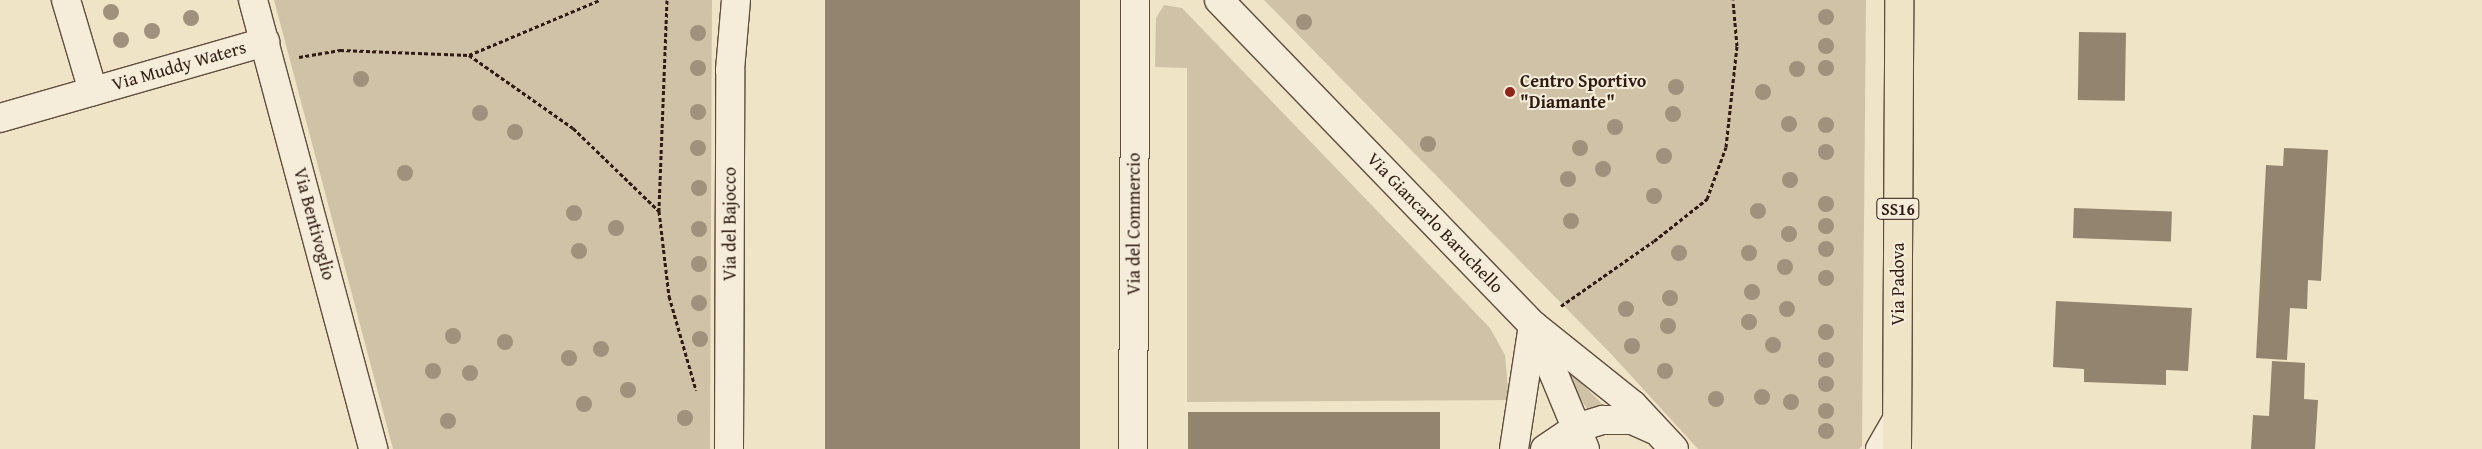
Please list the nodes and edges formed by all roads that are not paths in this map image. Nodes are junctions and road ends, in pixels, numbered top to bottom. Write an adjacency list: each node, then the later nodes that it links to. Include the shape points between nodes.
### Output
1 (66, 0): 8 (street, Via Muddy Waters)
2 (253, 0): 7 (street, Via Bentivoglio)
3 (736, 0): 15 (street, Via del Bajocco, via 730,70)
4 (1135, 0): 16 (street, Via del Commercio)
5 (1219, 0): 10 (street, Via Giancarlo Baruchello)
6 (1900, 0): 11 (main road, Via Padova / SS16)
7 (268, 52): 8 (street, Via Muddy Waters); 14 (street, Via Bentivoglio)
8 (93, 91): 9 (street, Via Muddy Waters)
9 (1, 115)
10 (1533, 325): 12 (street); 13 (street, Via Giancarlo Baruchello, via 1633,405); 17 (street)
11 (1897, 419): 19 (street); 20 (main road, Via Padova / SS16)
12 (1581, 439): 13 (street, Via Giancarlo Baruchello, via 1603,420 1632,420); 18 (street, Via Giancarlo Baruchello)
13 (1668, 442)
14 (373, 449)
15 (729, 449)
16 (1133, 449)
17 (1514, 449)
18 (1545, 449)
19 (1880, 449)
20 (1897, 449)

